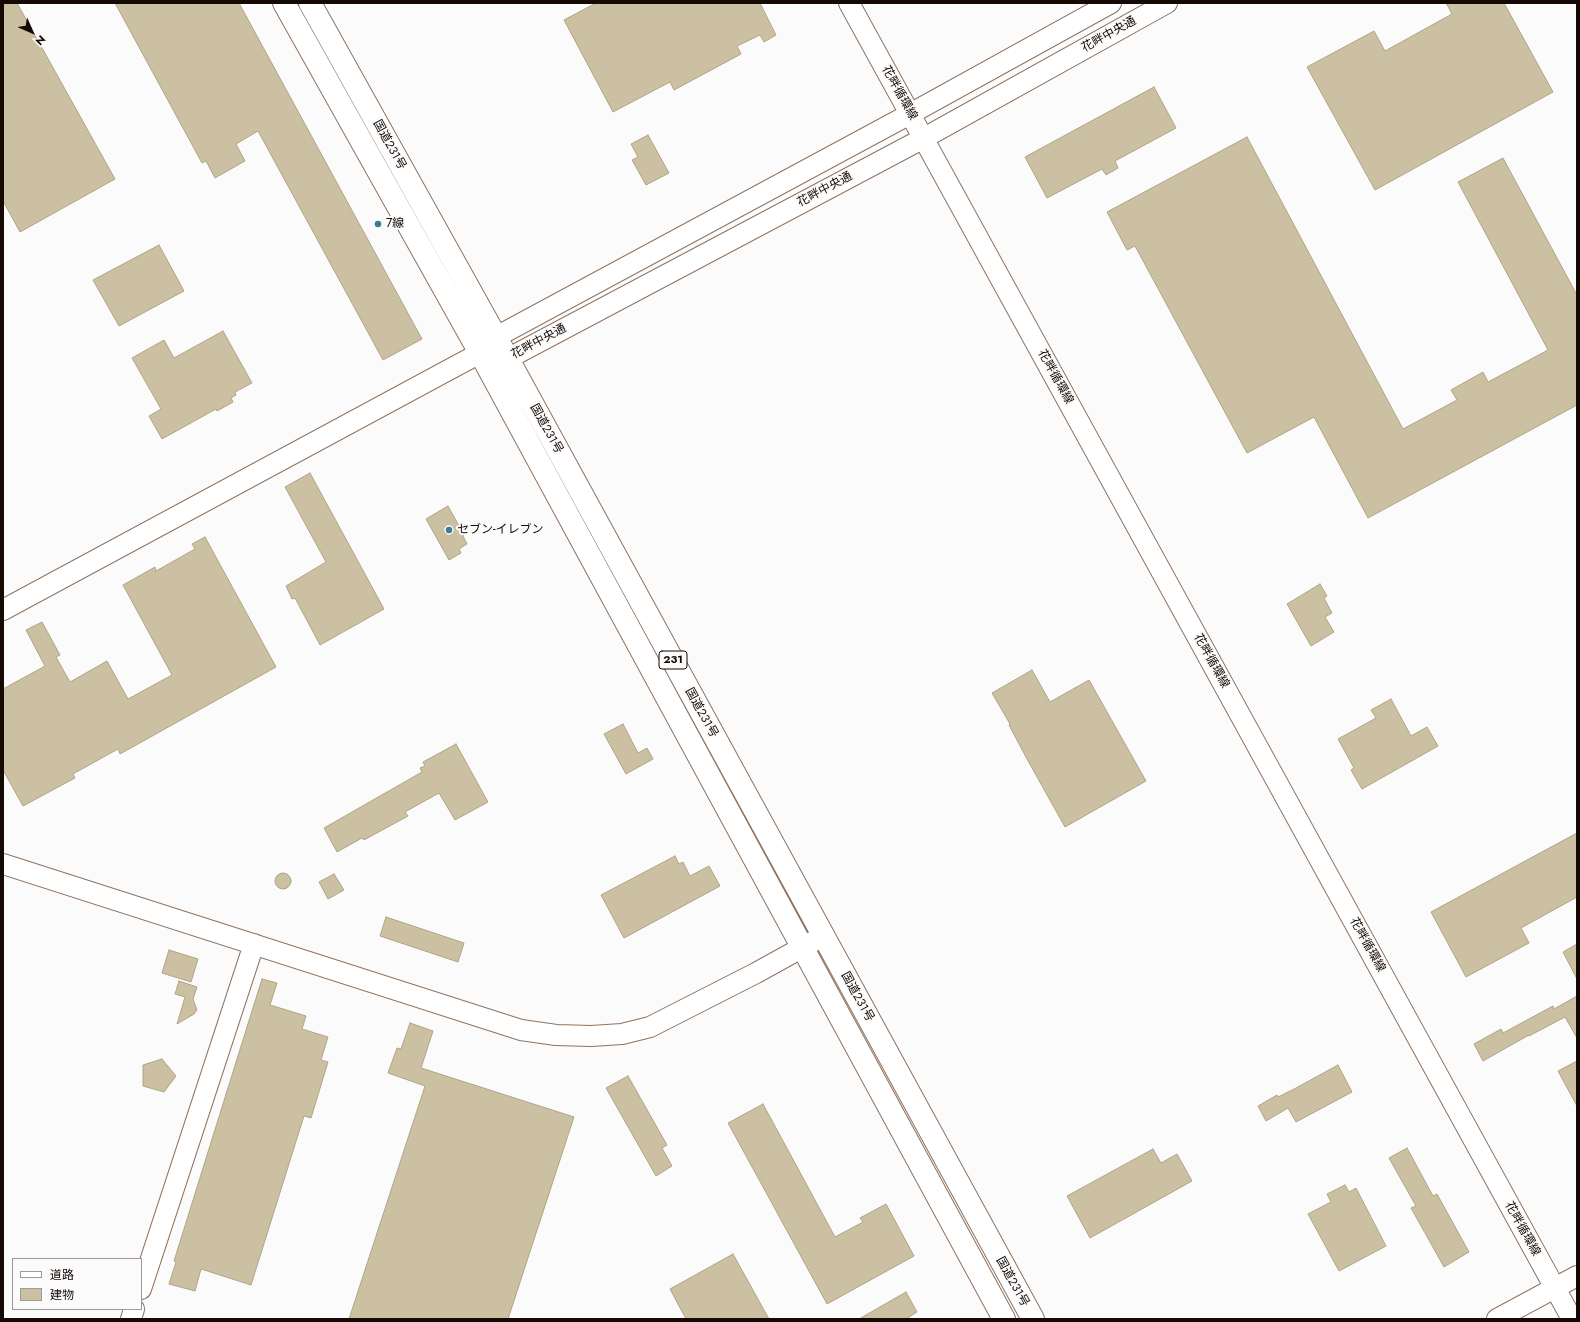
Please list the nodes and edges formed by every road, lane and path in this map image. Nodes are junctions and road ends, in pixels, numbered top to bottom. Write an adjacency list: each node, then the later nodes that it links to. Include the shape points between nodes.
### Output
1 (284, 3): 9 (highway, 国道231号 / 231)
2 (310, 3): 8 (highway, 国道231号 / 231)
3 (849, 3): 6 (street, 花畔循環線)
4 (1111, 3): 6 (street, 花畔中央通)
5 (1167, 3): 7 (street, 花畔中央通)
6 (910, 114): 7 (street, 花畔循環線); 8 (street, 花畔中央通)
7 (924, 138): 10 (street, 花畔中央通); 18 (street, 花畔循環線)
8 (496, 337): 9 (street, 花畔中央通); 10 (highway, 国道231号 / 231)
9 (480, 353): 10 (street, 花畔中央通); 11 (street); 15 (highway, 国道231号 / 231)
10 (508, 359): 13 (highway, 国道231号 / 231)
11 (3, 610)
12 (3, 864): 14 (street)
13 (823, 936): 15 (street); 20 (highway, 国道231号 / 231)
14 (254, 944): 15 (street, via 521,1030 591,1036 622,1034 650,1027); 17 (street)
15 (802, 948): 19 (highway, 国道231号 / 231)
16 (1577, 1276): 18 (street)
17 (142, 1286)
18 (1554, 1288): 21 (street); 22 (street, 花畔循環線)
19 (1004, 1319)
20 (1033, 1319)
21 (1497, 1319)
22 (1572, 1319)

